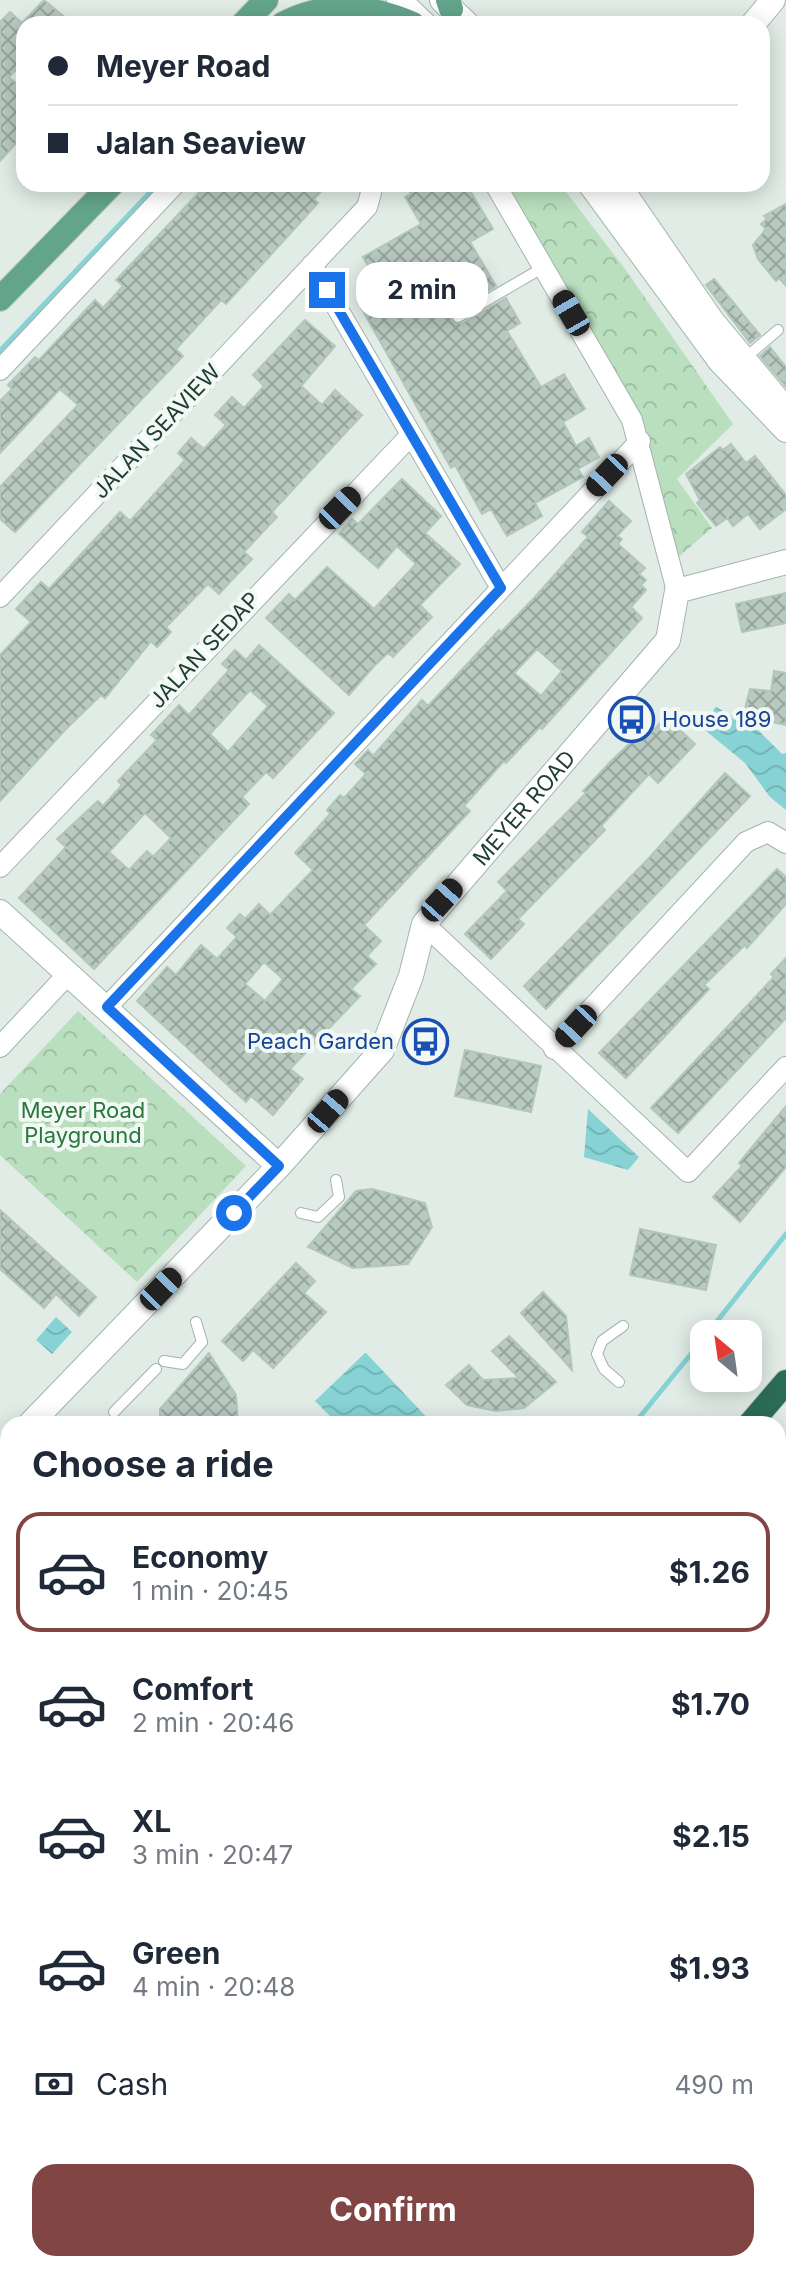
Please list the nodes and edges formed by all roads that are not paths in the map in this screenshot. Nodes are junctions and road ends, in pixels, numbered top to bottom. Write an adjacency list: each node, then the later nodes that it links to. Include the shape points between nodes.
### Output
1 (266, 0): 5 (main road)
2 (300, 0): 6 (main road)
3 (399, 0): 9 (street)
4 (773, 0): 10 (street)
5 (251, 16)
6 (285, 16)
7 (305, 16): 8 (main road, via 349,7)
8 (395, 16)
9 (416, 16)
10 (760, 16)
11 (104, 192): 19 (main road)
12 (167, 192): 23 (street)
13 (371, 192): 17 (street, JALAN SEAVIEW, via 367,207)
14 (500, 192): 18 (street)
15 (596, 192): 25 (street, via 720,361)
16 (632, 196): 22 (street, via 712,321)
17 (312, 265): 26 (street); 31 (street, JALAN SEAVIEW)
18 (544, 267): 20 (lane); 27 (street)
19 (0, 299)
20 (458, 317)
21 (778, 330): 22 (lane)
22 (744, 359): 24 (street)
23 (0, 370)
24 (786, 410)
25 (786, 430)
26 (411, 435): 29 (street); 33 (street, JALAN SEDAP)
27 (640, 441): 29 (street); 30 (street)
28 (786, 562): 30 (street)
29 (501, 588): 37 (street)
30 (677, 591): 35 (street, MEYER ROAD, via 668,640)
31 (0, 597)
32 (786, 843): 39 (street, via 768,832 746,842)
33 (0, 867)
34 (0, 912): 36 (street)
35 (424, 924): 39 (street); 41 (street, MEYER ROAD, via 411,976 382,1050)
36 (68, 974): 37 (street); 38 (street)
37 (107, 1007): 41 (street)
38 (0, 1047)
39 (554, 1049): 40 (street, via 688,1172)
40 (786, 1067)
41 (279, 1166): 49 (street, MEYER ROAD)
42 (336, 1180): 43 (lane, via 339,1197 318,1217)
43 (301, 1213)
44 (196, 1322): 48 (lane, via 202,1342 183,1364 160,1365)
45 (623, 1326): 46 (lane, via 602,1341 597,1354)
46 (619, 1382)
47 (786, 1382): 50 (highway)
48 (114, 1412)
49 (38, 1416)
50 (757, 1416)

